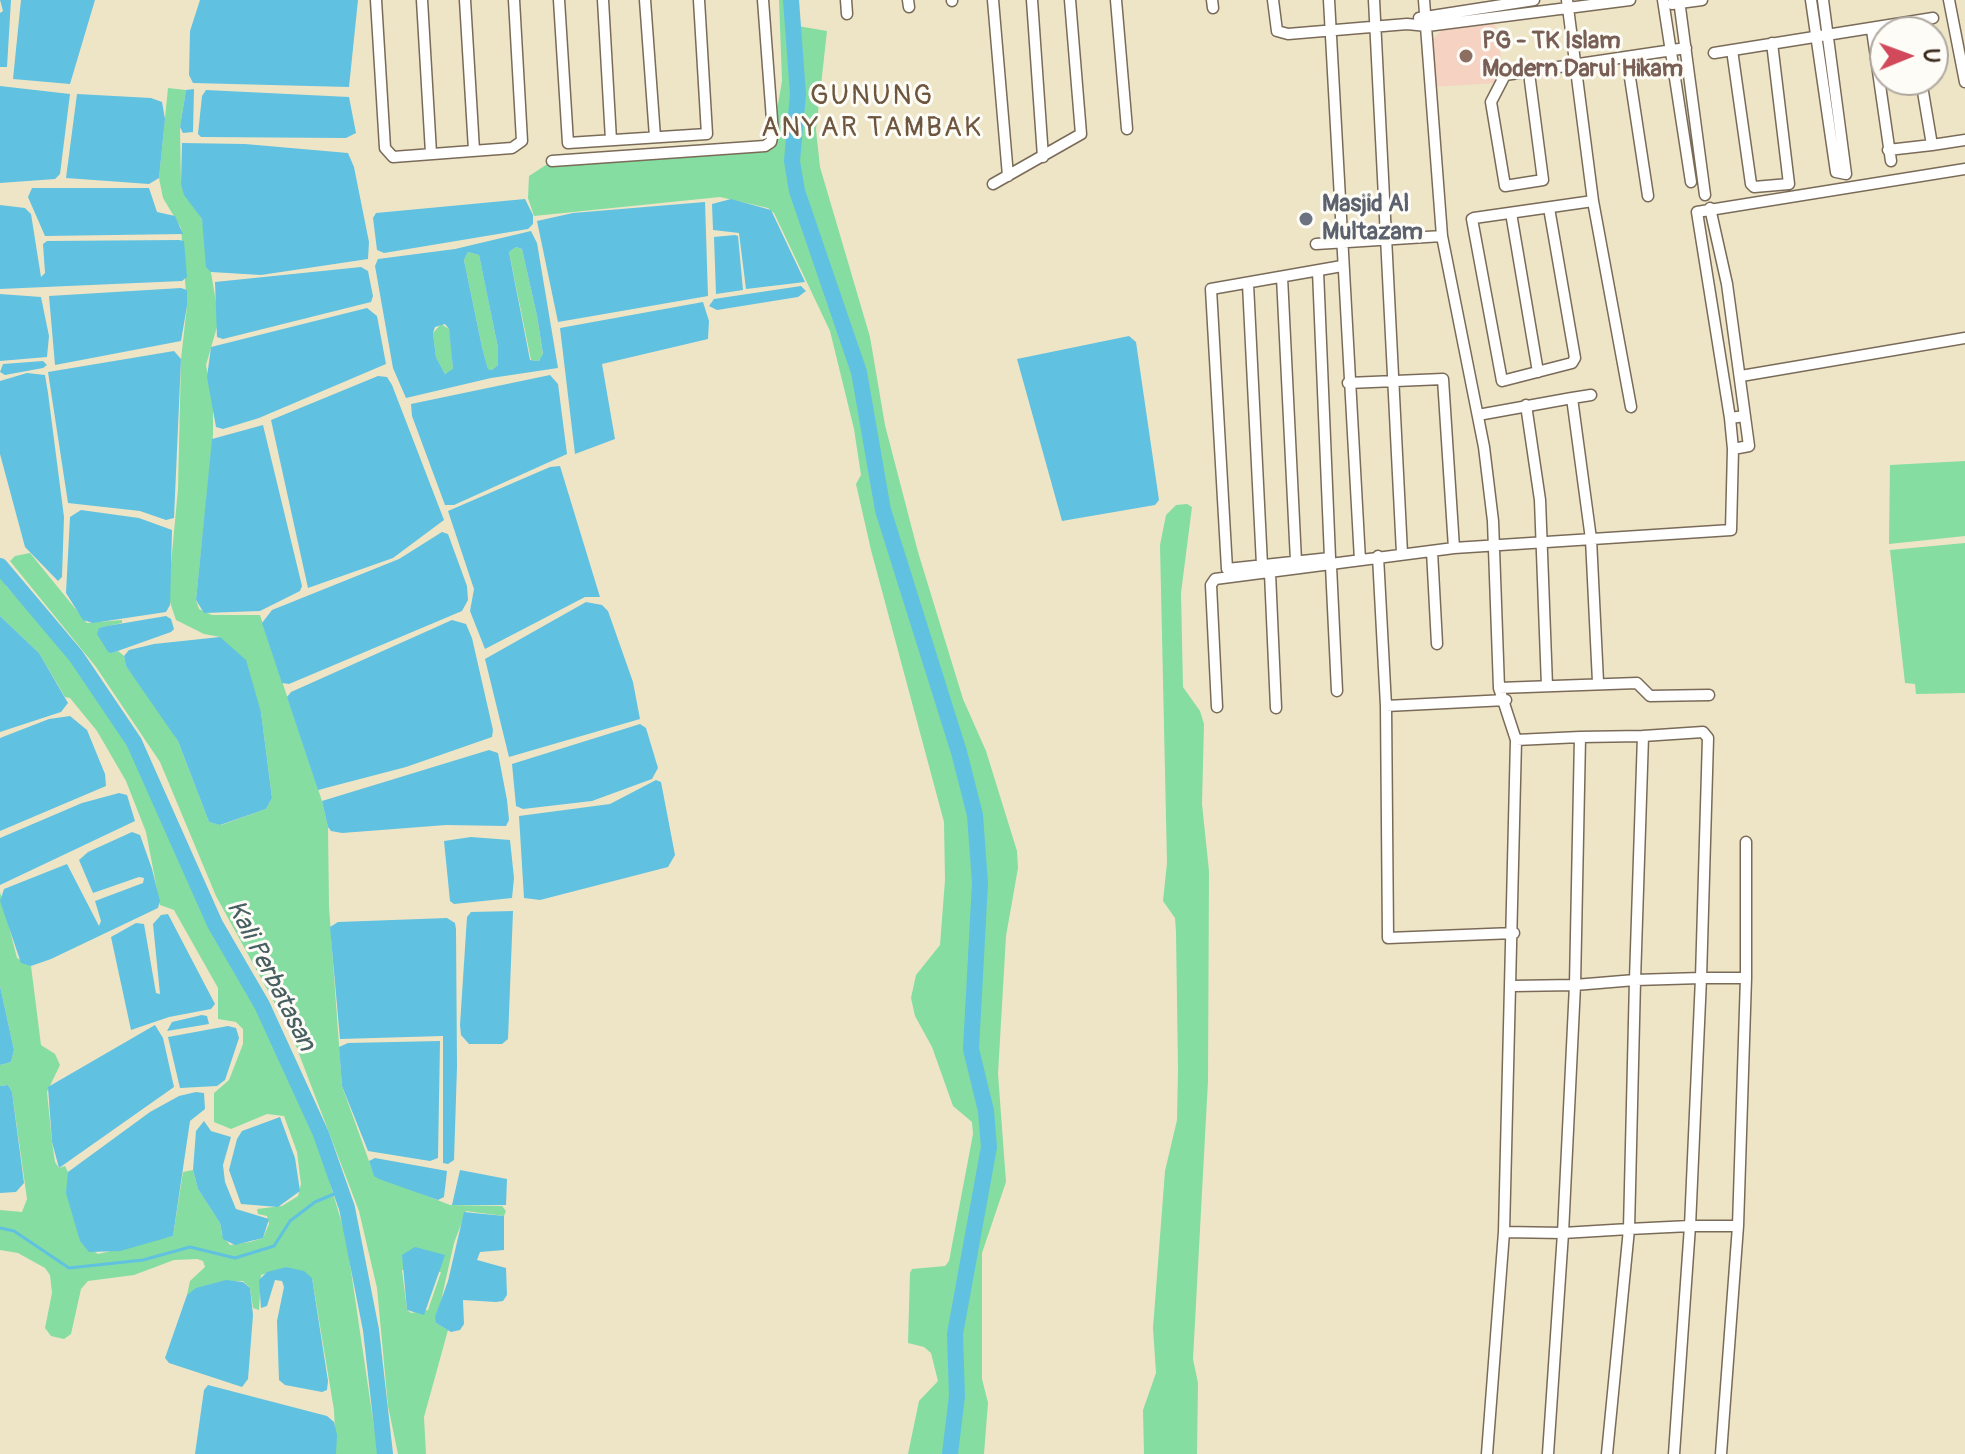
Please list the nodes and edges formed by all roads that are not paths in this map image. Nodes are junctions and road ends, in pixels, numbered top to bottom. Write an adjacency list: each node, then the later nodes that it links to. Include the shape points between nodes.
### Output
1 (376, 0): 53 (street, via 385,148 393,157)
2 (422, 0): 53 (street)
3 (465, 0): 52 (street)
4 (514, 0): 52 (street, via 522,141 512,148)
5 (559, 0): 49 (street, via 568,143)
6 (603, 0): 49 (street)
7 (645, 0): 48 (street)
8 (699, 0): 48 (street, via 707,134)
9 (763, 0): 55 (street, via 771,142)
10 (846, 0): 29 (street)
11 (993, 0): 57 (street)
12 (1032, 0): 54 (street)
13 (1070, 0): 54 (street, via 1081,134)
14 (1116, 0): 47 (street)
15 (1273, 0): 33 (street, via 1279,33)
16 (1329, 0): 33 (street)
17 (1374, 0): 31 (street)
18 (1424, 0): 30 (street)
19 (1534, 0): 28 (street)
20 (1630, 0): 27 (street)
21 (1702, 0): 25 (street)
22 (1811, 0): 35 (street)
23 (1823, 0): 34 (street)
24 (1949, 0): 43 (street)
25 (1679, 2): 26 (street); 37 (street)
26 (1664, 3): 37 (street)
27 (1567, 4): 28 (street); 41 (street)
28 (1505, 6): 30 (street)
29 (847, 14)
30 (1426, 21): 31 (street); 66 (street)
31 (1376, 28): 33 (street); 67 (street)
32 (1869, 30): 34 (street)
33 (1330, 31): 68 (street)
34 (1828, 36): 35 (street); 35 (street, via 1847,172 1838,175)
35 (1816, 38): 36 (street)
36 (1772, 43): 38 (street); 38 (street, via 1791,181 1751,184)
37 (1678, 49): 40 (street); 44 (street)
38 (1732, 50): 39 (street)
39 (1714, 53)
40 (1627, 58): 41 (street); 61 (street)
41 (1576, 62): 42 (street); 62 (street)
42 (1529, 73): 42 (street, via 1543,180 1503,184 1491,102 1509,74)
43 (1965, 82)
44 (1684, 92): 58 (street); 60 (street)
45 (1881, 96): 51 (street, via 1890,156)
46 (1924, 96): 51 (street)
47 (1127, 129)
48 (655, 137): 49 (street)
49 (611, 140)
50 (1965, 140): 51 (street)
51 (1932, 145)
52 (474, 150): 53 (street)
53 (431, 153)
54 (1043, 157): 57 (street)
55 (552, 161)
56 (1965, 169): 64 (street)
57 (1008, 176): 59 (street)
58 (1691, 182)
59 (993, 184)
60 (1705, 195)
61 (1648, 196)
62 (1593, 201): 63 (street); 82 (street)
63 (1549, 208): 65 (street); 75 (street, via 1575,358)
64 (1710, 208): 76 (street); 84 (street, via 1697,212)
65 (1511, 213): 75 (street); 75 (street, via 1471,222 1499,378)
66 (1442, 236): 67 (street); 83 (street)
67 (1388, 240): 68 (street); 77 (street)
68 (1341, 242): 69 (street); 70 (street)
69 (1316, 244)
70 (1342, 266): 71 (street); 78 (street)
71 (1318, 271): 72 (street); 94 (street, via 1330,558)
72 (1282, 277): 73 (street); 94 (street)
73 (1248, 284): 96 (street); 96 (street, via 1211,289 1227,569)
74 (1965, 338): 76 (street)
75 (1538, 372)
76 (1741, 376): 84 (street)
77 (1396, 380): 78 (street); 89 (street, via 1444,382); 91 (street)
78 (1348, 383): 93 (street)
79 (1591, 395): 80 (street)
80 (1572, 398): 81 (street); 86 (street)
81 (1526, 405): 83 (street); 87 (street)
82 (1631, 407)
83 (1478, 415): 88 (street)
84 (1738, 417): 85 (street); 85 (street)
85 (1740, 448): 86 (street, via 1731,530)
86 (1591, 539): 87 (street); 98 (street)
87 (1542, 542): 88 (street); 99 (street)
88 (1493, 545): 89 (street); 100 (street)
89 (1454, 548): 90 (street)
90 (1432, 551): 91 (street); 97 (street)
91 (1402, 553): 92 (street)
92 (1378, 556): 93 (street); 104 (street)
93 (1360, 560): 95 (street)
94 (1296, 561): 96 (street)
95 (1331, 566): 96 (street); 101 (street)
96 (1266, 569): 105 (street, via 1215,579 1211,585); 106 (street)
97 (1437, 644)
98 (1598, 682): 99 (street); 102 (street, via 1637,683 1650,696)
99 (1547, 686): 100 (street)
100 (1499, 688): 103 (street)
101 (1337, 691)
102 (1709, 695)
103 (1506, 700): 104 (street); 109 (street)
104 (1386, 706): 111 (street, via 1388,938)
105 (1217, 707)
106 (1276, 708)
107 (1643, 736): 108 (street); 112 (street, via 1703,732 1708,738); 114 (street)
108 (1580, 737): 109 (street); 115 (street)
109 (1516, 740): 111 (street)
110 (1746, 842): 113 (street)
111 (1514, 933): 116 (street)
112 (1701, 978): 113 (street); 114 (street); 117 (street)
113 (1746, 978): 118 (street)
114 (1635, 980): 115 (street); 119 (street)
115 (1575, 985): 116 (street); 121 (street)
116 (1513, 986): 120 (street)
117 (1690, 1226): 118 (street); 119 (street); 125 (street)
118 (1738, 1226): 126 (street)
119 (1629, 1229): 121 (street); 124 (street)
120 (1504, 1232): 121 (street); 122 (street)
121 (1563, 1233): 123 (street)
122 (1488, 1454)
123 (1548, 1454)
124 (1607, 1454)
125 (1674, 1454)
126 (1721, 1454)

